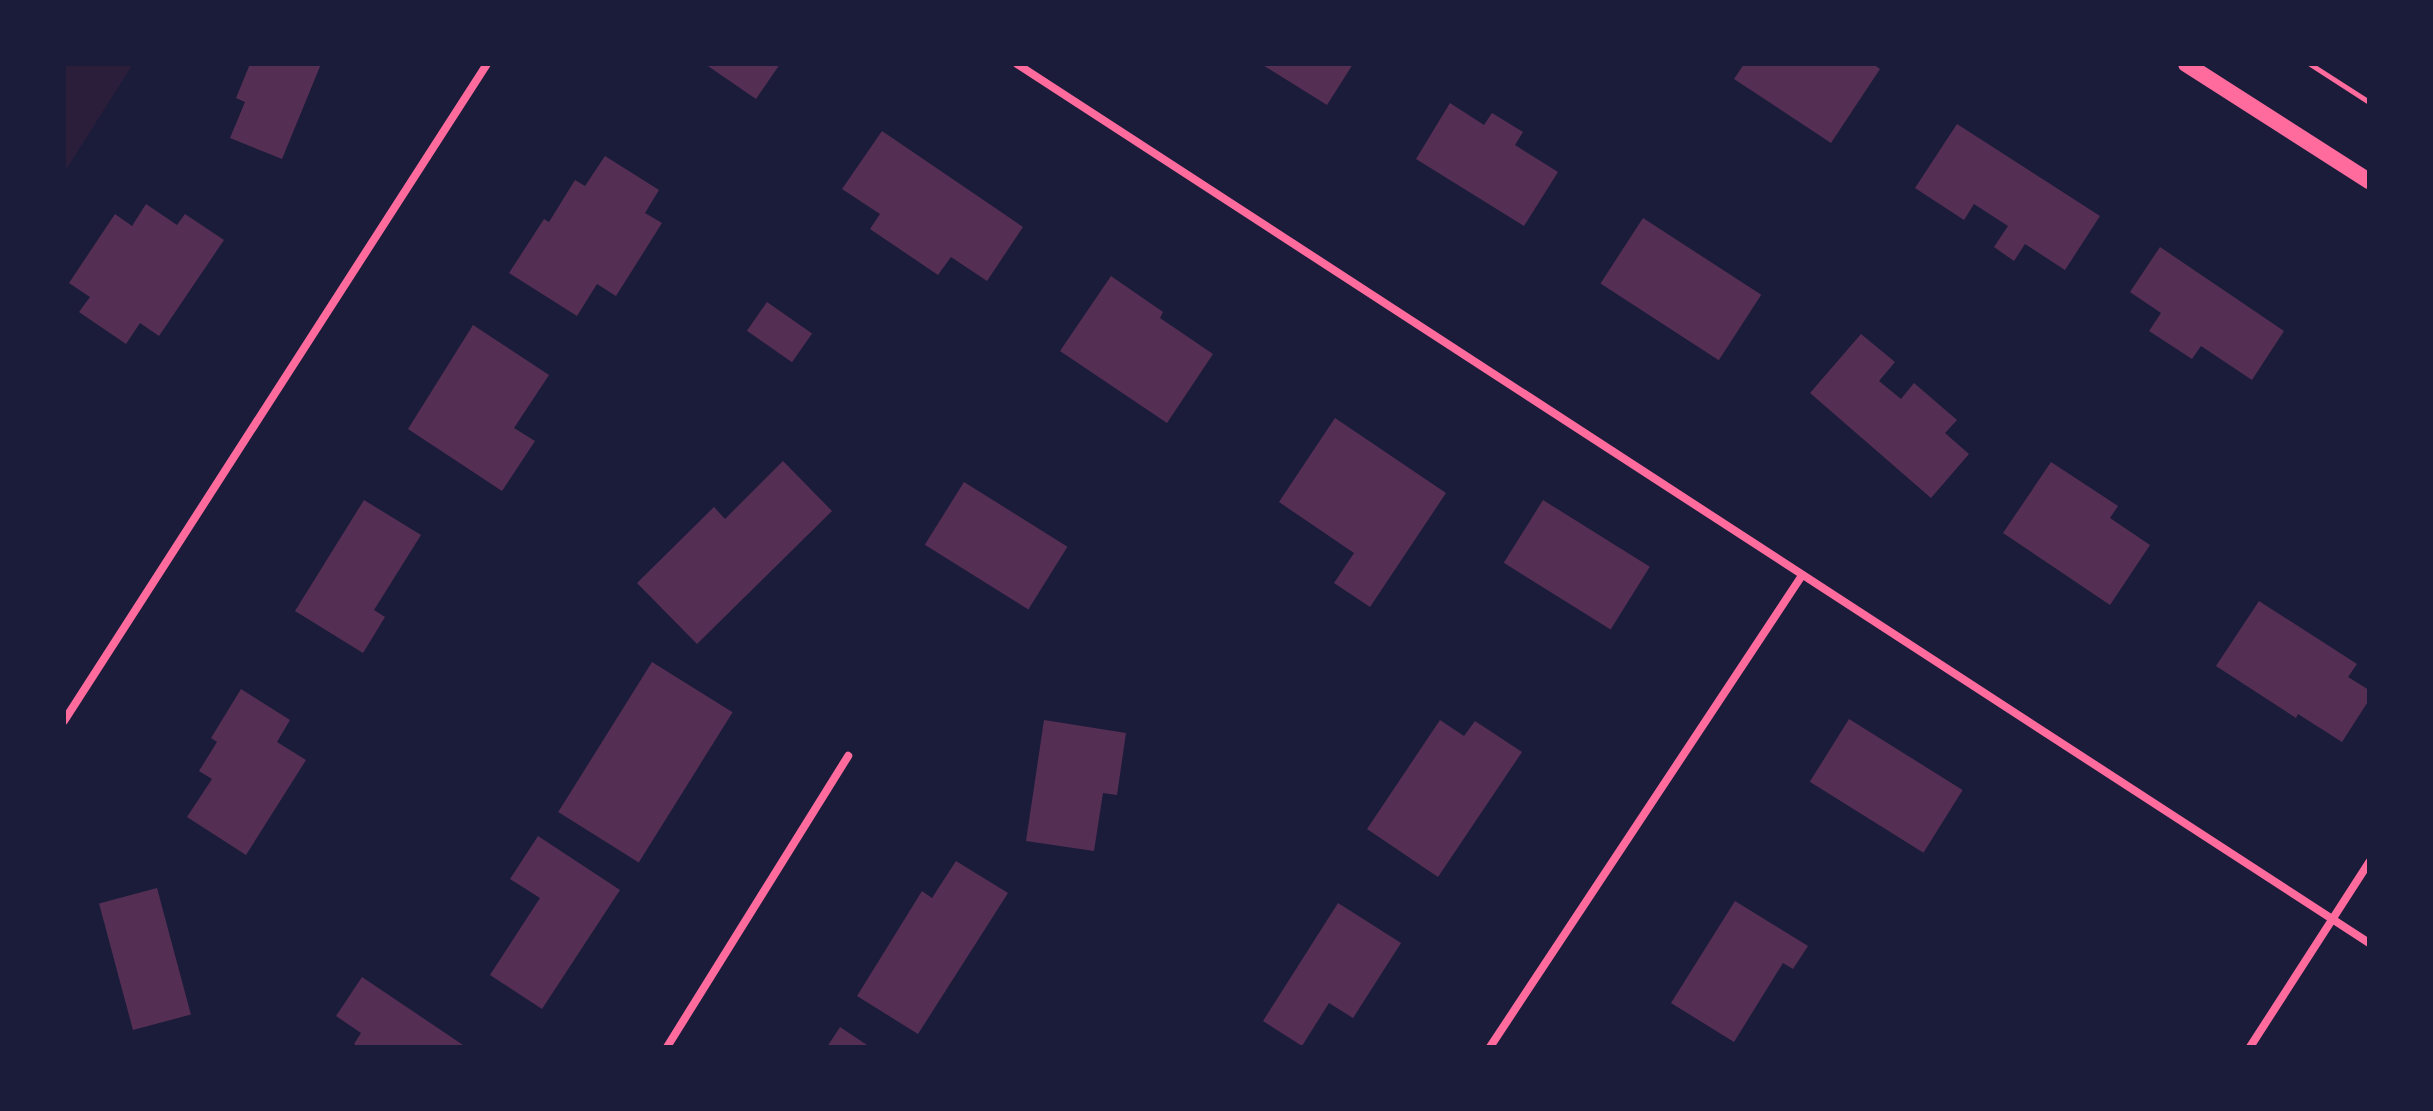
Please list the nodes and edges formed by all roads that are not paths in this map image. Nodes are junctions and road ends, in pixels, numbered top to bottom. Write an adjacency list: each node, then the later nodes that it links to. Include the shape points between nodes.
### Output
1 (487, 64): 6 (street)
2 (1017, 64): 5 (street)
3 (2186, 64): 4 (main road)
4 (2369, 181)
5 (1801, 577): 9 (street); 12 (street)
6 (64, 721)
7 (848, 756): 11 (street)
8 (2369, 862): 9 (street)
9 (2330, 920): 10 (street); 13 (street)
10 (2369, 943)
11 (667, 1047)
12 (1490, 1047)
13 (2250, 1047)

